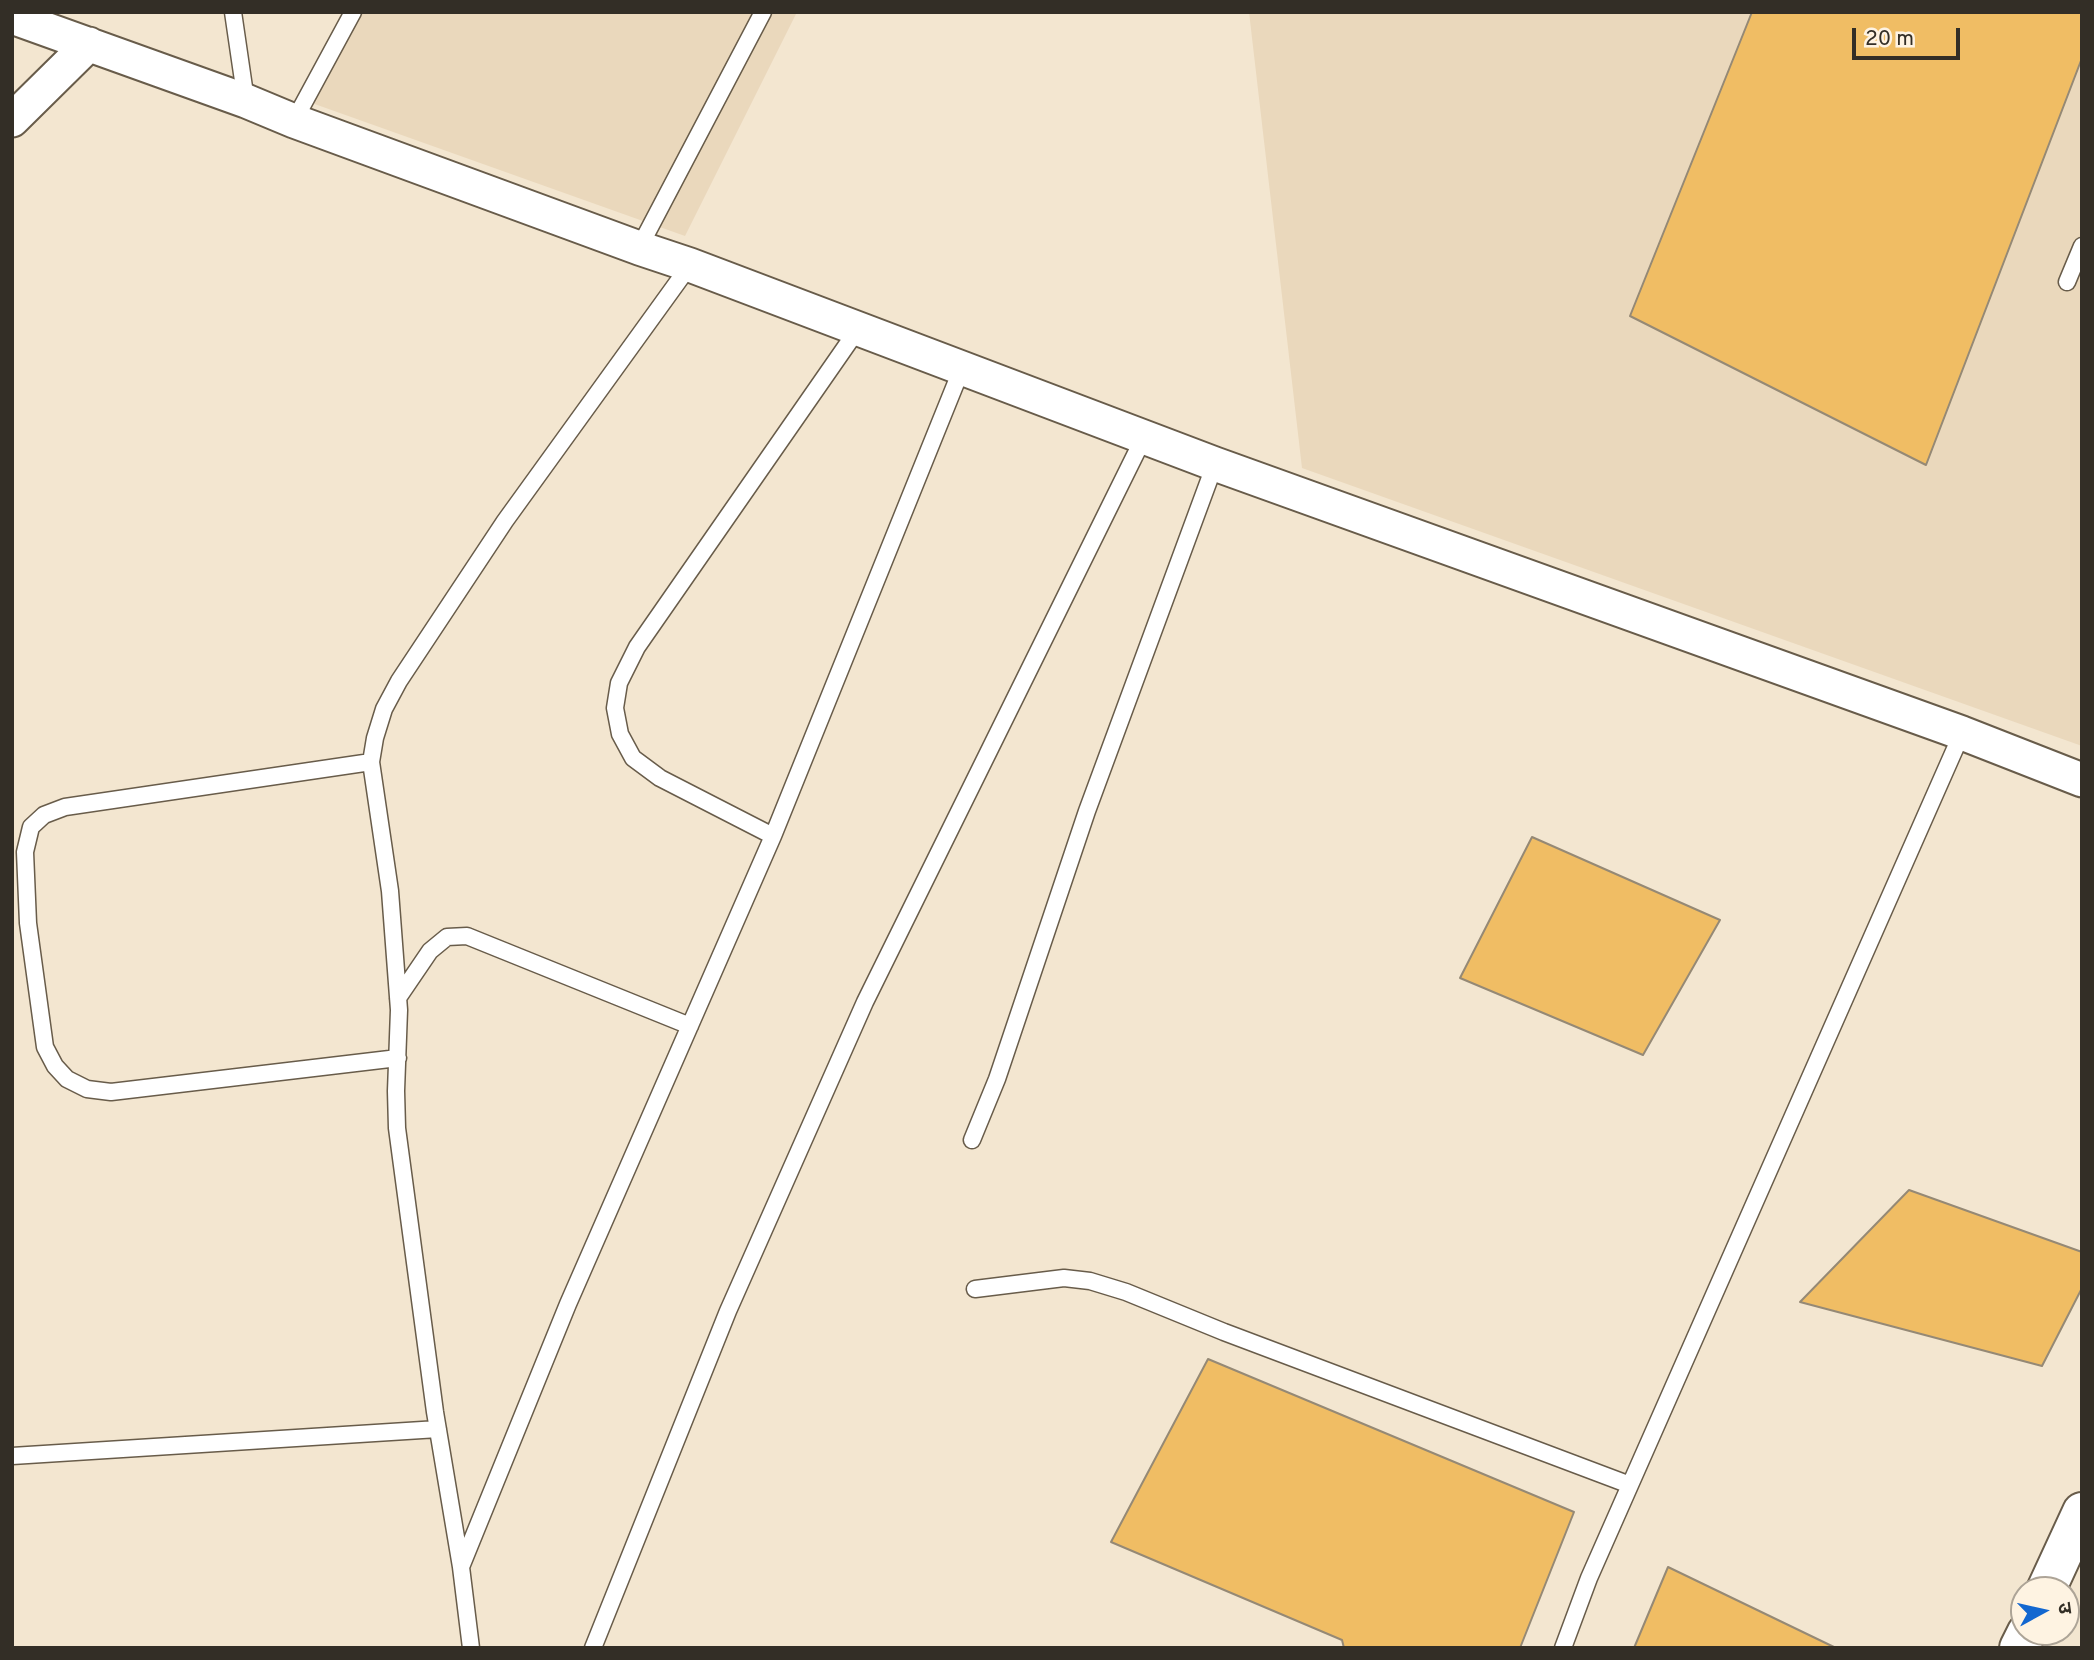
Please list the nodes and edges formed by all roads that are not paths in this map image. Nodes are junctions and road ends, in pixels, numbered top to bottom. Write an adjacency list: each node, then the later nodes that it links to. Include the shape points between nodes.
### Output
1 (233, 12): 6 (lane)
2 (353, 12): 8 (lane)
3 (763, 12): 10 (lane)
4 (12, 16): 5 (street)
5 (89, 44): 6 (street); 7 (street)
6 (246, 101): 8 (street)
7 (12, 120)
8 (293, 121): 10 (street)
9 (2082, 246): 12 (lane)
10 (639, 248): 11 (street)
11 (690, 265): 13 (street); 18 (lane, via 505,522 399,681 384,709)
12 (2067, 282)
13 (858, 329): 14 (street); 20 (lane, via 637,647 619,683 615,708 620,734 633,758 660,778)
14 (962, 368): 15 (street); 20 (lane)
15 (1144, 438): 16 (street); 33 (lane, via 865,1002 727,1311)
16 (1215, 464): 17 (street); 24 (lane)
17 (1962, 733): 19 (street); 28 (lane)
18 (371, 762): 21 (lane, via 390,891); 23 (lane, via 65,807 44,815 31,827 24,852 28,923 45,1047 67,1079 87,1089 111,1092)
19 (2082, 780)
20 (773, 836): 22 (lane)
21 (398, 998): 22 (lane, via 430,951 447,937 467,936); 23 (lane)
22 (690, 1026): 30 (lane, via 568,1304)
23 (398, 1058): 26 (lane, via 397,1128)
24 (972, 1140)
25 (975, 1289): 28 (lane, via 1064,1278 1090,1281)
26 (438, 1429): 27 (lane); 30 (lane)
27 (12, 1456)
28 (1630, 1485): 34 (lane)
29 (2082, 1511): 31 (main road)
30 (461, 1567): 32 (lane)
31 (2052, 1576)
32 (471, 1648)
33 (593, 1648)
34 (1563, 1648)

